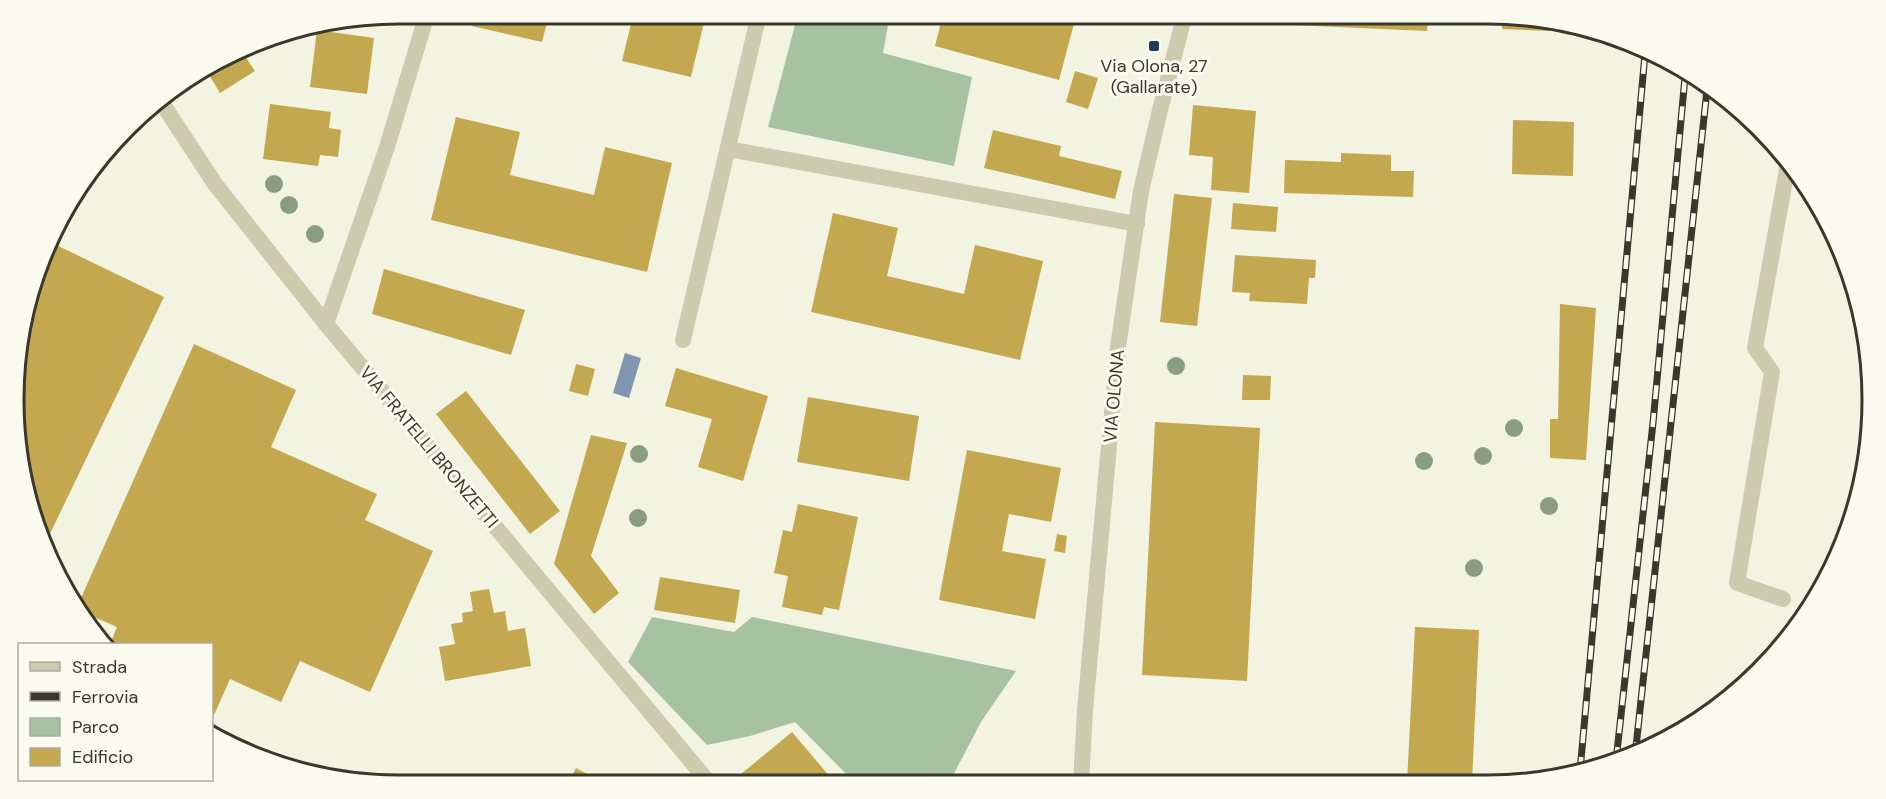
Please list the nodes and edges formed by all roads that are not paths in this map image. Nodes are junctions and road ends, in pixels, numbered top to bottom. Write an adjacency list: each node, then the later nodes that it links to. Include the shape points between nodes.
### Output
1 (424, 24): 8 (street, via 387,147)
2 (757, 24): 5 (street)
3 (1182, 24): 7 (street, VIA OLONA, via 1141,191)
4 (164, 107): 8 (street, VIA FRATELLI BRONZETTI, via 215,184)
5 (728, 149): 7 (street); 9 (street)
6 (1786, 174): 10 (street, via 1755,348 1772,372 1737,583)
7 (1137, 224): 12 (street, VIA OLONA, via 1118,347)
8 (326, 324): 11 (street, VIA FRATELLI BRONZETTI)
9 (683, 340)
10 (1783, 599)
11 (703, 775)
12 (1081, 775)

